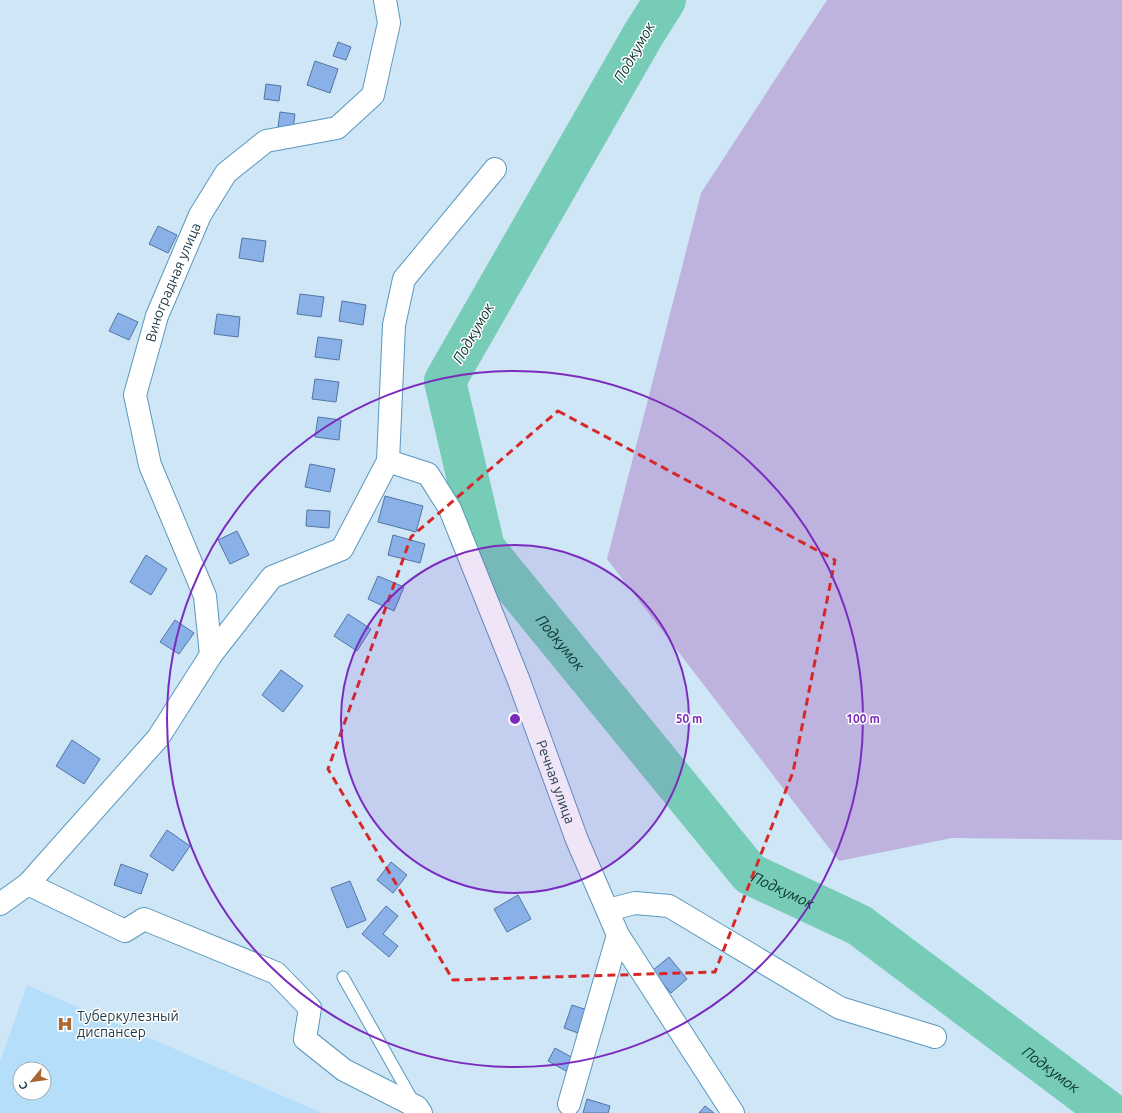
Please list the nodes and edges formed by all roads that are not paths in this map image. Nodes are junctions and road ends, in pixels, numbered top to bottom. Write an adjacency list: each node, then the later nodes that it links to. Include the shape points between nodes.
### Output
1 (385, 0): 4 (street, Виноградная улица, via 388,23 373,96 337,128 266,141 226,173 200,216 157,316 135,395 150,465 205,596)
2 (495, 169): 3 (street, via 404,280 394,325)
3 (388, 461): 4 (street, via 342,549 272,577); 7 (street, Речная улица, via 428,474 450,509 519,681 577,840)
4 (211, 655): 5 (street, via 158,738)
5 (28, 884): 6 (street); 12 (street, via 125,930 144,919 276,973 310,1008 305,1039 344,1070)
6 (0, 904)
7 (608, 910): 8 (street, Речная улица); 10 (street, via 636,903 669,906 840,1008)
8 (618, 935): 11 (street); 13 (street, Речная улица)
9 (343, 977): 12 (lane)
10 (935, 1037)
11 (569, 1104)
12 (419, 1110)
13 (732, 1113)

